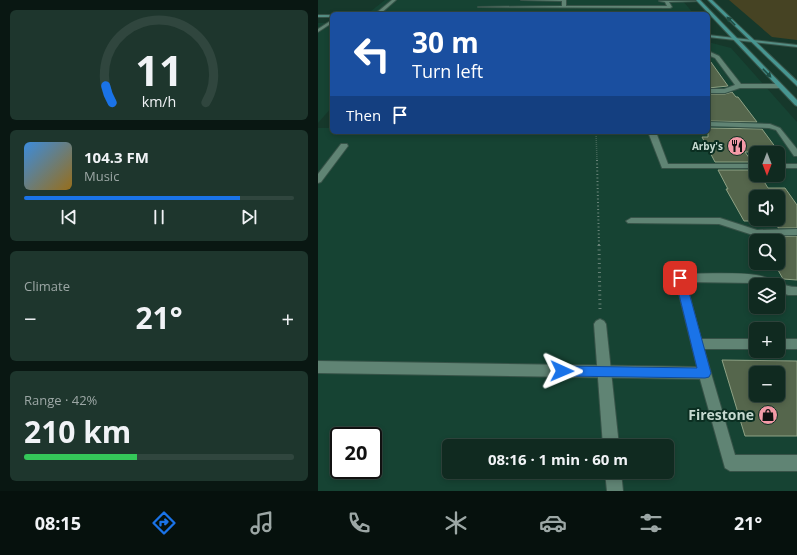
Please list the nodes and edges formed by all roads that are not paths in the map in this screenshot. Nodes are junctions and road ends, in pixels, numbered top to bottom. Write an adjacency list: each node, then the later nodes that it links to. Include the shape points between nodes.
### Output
1 (394, 0): 14 (street)
2 (484, 0): 9 (street, via 479,8)
3 (523, 0): 9 (street, via 564,0)
4 (585, 0): 10 (street)
5 (658, 0): 6 (street)
6 (665, 0): 7 (street); 12 (street)
7 (699, 0): 22 (main road)
8 (710, 0): 23 (main road, one-way to 8)
9 (564, 7): 10 (street)
10 (586, 7): 11 (street); 15 (street)
11 (601, 7): 12 (street); 16 (street)
12 (670, 7): 13 (street)
13 (676, 11)
14 (379, 12)
15 (587, 12)
16 (606, 12)
17 (318, 16): 18 (main road)
18 (330, 16)
19 (330, 22): 20 (street)
20 (318, 31)
21 (710, 36): 22 (main road)
22 (736, 39): 23 (main road); 28 (main road, one-way to 28)
23 (753, 41): 24 (main road); 26 (main road)
24 (797, 46)
25 (710, 54): 27 (street, via 717,56)
26 (797, 84)
27 (739, 86): 28 (street); 29 (street, via 725,92)
28 (780, 86): 30 (main road)
29 (710, 91)
30 (797, 104)
31 (710, 124): 33 (street, via 770,126 778,129)
32 (653, 134): 37 (street, via 665,166)
33 (788, 142): 34 (street); 36 (street)
34 (797, 142)
35 (344, 146): 40 (street)
36 (797, 154)
37 (749, 166)
38 (785, 166): 39 (street)
39 (797, 166)
40 (318, 180)
41 (631, 221): 42 (street, via 720,221 756,233)
42 (797, 232)
43 (749, 279): 47 (street, via 680,278)
44 (785, 290): 45 (street)
45 (797, 291)
46 (600, 324): 52 (street)
47 (696, 344): 48 (street); 53 (street)
48 (749, 344)
49 (785, 344): 50 (street)
50 (797, 344)
51 (318, 367): 52 (street)
52 (604, 371): 53 (street); 54 (street)
53 (705, 373): 55 (street, via 730,463)
54 (610, 439)
55 (797, 463)
56 (614, 479): 57 (street)
57 (615, 491)

